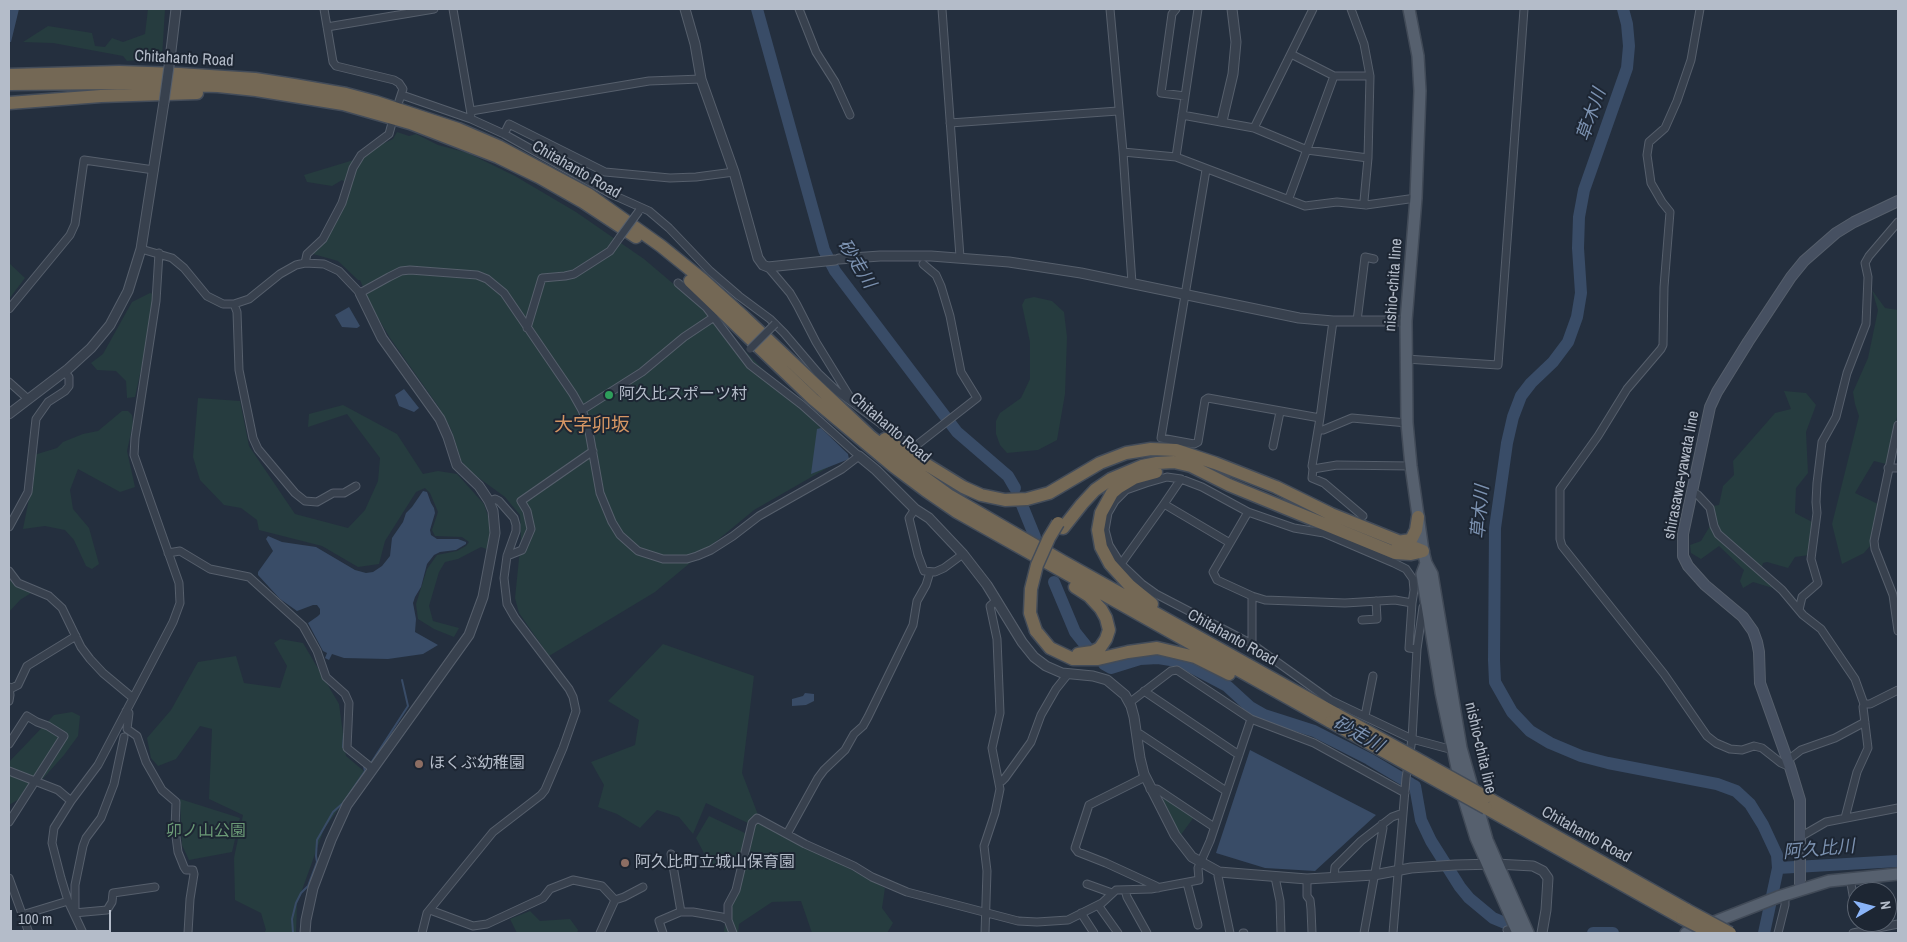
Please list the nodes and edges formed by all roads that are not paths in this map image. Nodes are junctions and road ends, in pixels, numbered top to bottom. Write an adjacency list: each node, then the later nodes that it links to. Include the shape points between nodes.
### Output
1 (176, 9): 41 (street, bridge)
2 (324, 9): 17 (street)
3 (434, 9): 17 (street)
4 (453, 9): 27 (street)
5 (685, 9): 22 (street)
6 (799, 9): 29 (street, via 816,52)
7 (942, 9): 34 (street)
8 (1110, 9): 28 (street)
9 (1176, 9): 25 (street, via 1172,14 1160,93)
10 (1198, 9): 25 (street)
11 (1232, 9): 32 (street, via 1236,42)
12 (1313, 9): 18 (street)
13 (1351, 9): 21 (street, via 1364,44)
14 (1409, 9): 45 (main road, nishio-chita line, via 1418,56 1420,91)
15 (1524, 9): 70 (street, via 1498,365)
16 (1700, 9): 147 (street, via 1691,60 1677,101 1665,128 1649,142 1647,155 1651,182 1670,212 1663,345 1628,389 1560,490 1560,539 1562,546 1664,674 1711,740 1730,749 1762,748 1781,763)
17 (327, 27): 31 (street, via 336,66 394,80 402,85 400,98)
18 (1291, 54): 20 (street); 35 (street)
19 (9, 75): 73 (highway, Chitahanto Road, via 119,72 255,79 346,94 458,129 541,167 624,218 703,280)
20 (1334, 76): 21 (street); 37 (street)
21 (1370, 76): 40 (street)
22 (701, 79): 27 (street, via 649,81); 43 (street)
23 (9, 84): 24 (highway, Chitahanto Road, via 177,84)
24 (292, 95): 26 (highway, via 177,92); 98 (highway, Chitahanto Road, via 373,112 456,139 539,177 583,202 657,253 697,286 838,420 893,466)
25 (1185, 96): 30 (street)
26 (9, 103)
27 (471, 111): 31 (street)
28 (1118, 111): 34 (street); 38 (street)
29 (850, 115)
30 (1182, 115): 32 (street); 39 (street)
31 (471, 119): 36 (street)
32 (1222, 121): 35 (street)
33 (392, 123): 54 (street, via 389,134 361,155 353,168 342,203 323,239 307,254)
34 (950, 123): 52 (street)
35 (1254, 128): 37 (street)
36 (504, 134): 43 (street, via 509,124 605,172 670,178); 48 (street)
37 (1308, 150): 40 (street); 44 (street)
38 (1123, 152): 39 (street); 58 (street)
39 (1176, 157): 42 (street)
40 (1368, 158): 47 (street)
41 (154, 170): 50 (street); 62 (street, via 84,160 75,224 70,235)
42 (1206, 170): 44 (street); 60 (street)
43 (734, 172): 56 (street, via 758,258 762,265)
44 (1289, 198): 47 (street, via 1305,206 1337,202)
45 (1416, 198): 47 (street); 66 (main road, nishio-chita line)
46 (1898, 201): 94 (main road, shirasawa-yawata line, via 1836,233 1791,277 1743,349 1710,407)
47 (1366, 205)
48 (640, 209): 67 (street, via 650,211 710,271); 68 (street, bridge, via 610,251 574,274 542,278)
49 (1898, 222): 118 (street, via 1865,263 1868,277 1866,324 1836,417 1822,442 1811,559 1818,583 1802,597)
50 (142, 249): 51 (street); 71 (street, via 131,284 110,325 91,348)
51 (159, 253): 61 (street, via 178,262 207,296 223,304); 106 (street, via 156,301 134,447 136,462)
52 (960, 257): 56 (street, via 880,256); 58 (street, via 1042,266)
53 (1374, 260): 65 (street, via 1366,257)
54 (306, 263): 59 (street, via 333,268 343,274); 61 (street, via 289,268 249,299)
55 (923, 264): 75 (street, via 936,275 941,286 961,372 977,398 913,448)
56 (768, 267): 75 (street, via 794,299)
57 (678, 283): 63 (street, via 704,304)
58 (1132, 283): 60 (street)
59 (360, 294): 68 (street, via 410,270 477,274 504,293); 95 (street, via 382,338 440,419 457,465)
60 (1185, 294): 64 (street, via 1299,318); 77 (street, via 1161,438 1198,442 1207,398)
61 (234, 304): 93 (street, via 239,370 258,450 305,501 316,502)
62 (9, 309)
63 (714, 317): 69 (street); 76 (street, via 642,372)
64 (1333, 321): 65 (street); 79 (street)
65 (1357, 321): 66 (street)
66 (1406, 321): 70 (main road, nishio-chita line)
67 (775, 324): 69 (street, bridge); 75 (street, via 818,373)
68 (527, 328): 76 (street)
69 (742, 356): 86 (street)
70 (1406, 359): 80 (main road, nishio-chita line)
71 (64, 372): 74 (street); 103 (street, via 69,377 69,386 48,402 36,419 28,492)
72 (9, 382): 74 (street)
73 (818, 388): 85 (highway, via 825,389 906,453 963,487 994,498 1021,499 1049,493 1100,463 1126,453 1165,449); 125 (highway, Chitahanto Road, via 899,459 950,496)
74 (28, 399): 78 (street)
75 (854, 404)
76 (582, 410): 84 (street)
77 (1280, 412): 79 (street); 83 (street)
78 (9, 414)
79 (1320, 418): 82 (street)
80 (1406, 423): 82 (street, via 1352,418); 87 (main road, nishio-chita line)
81 (1898, 426): 88 (street)
82 (1318, 430): 90 (street)
83 (1272, 446)
84 (593, 451): 86 (street, via 600,493 620,535 638,551 669,560 697,556 711,550 759,516); 108 (street, via 521,501 527,511 530,529 522,550)
85 (1188, 455): 102 (highway, via 1153,455 1113,468 1085,490); 104 (highway, via 1276,487)
86 (859, 456): 97 (street)
87 (1411, 466): 90 (street); 101 (main road, nishio-chita line)
88 (1888, 468): 89 (street); 121 (street, via 1874,540 1890,586)
89 (1898, 468)
90 (1313, 469): 100 (street, via 1312,478 1324,483)
91 (1203, 471): 102 (highway, via 1182,464 1165,463 1149,464 1120,474 1095,490); 109 (highway, via 1394,553); 125 (highway, via 1164,470 1142,475 1119,487 1108,498 1101,513 1098,539 1110,564 1143,598 1259,665)
92 (1181, 479): 96 (street); 99 (street); 110 (street, via 1167,477 1146,483 1126,490 1115,501 1108,513 1105,530 1109,545)
93 (356, 486)
94 (1692, 492): 118 (street, via 1710,508 1718,534 1782,590); 147 (main road, shirasawa-yawata line, via 1683,534 1683,556 1705,585 1743,618 1752,631 1759,652 1761,688)
95 (489, 501): 108 (street, via 495,499 500,502 514,518 516,532); 148 (street, via 495,533 476,620 464,644)
96 (1164, 504): 105 (street); 110 (street)
97 (915, 509): 107 (street, via 929,518); 112 (street, via 909,518 910,523 924,572)
98 (957, 512): 120 (highway, via 961,521 1088,596 1104,613 1109,630 1100,648 1078,654 1054,644); 135 (highway, Chitahanto Road)
99 (1248, 512): 105 (street); 116 (street, via 1294,528 1324,533 1406,569 1413,579)
100 (1363, 516)
101 (1418, 517): 104 (highway, via 1411,540); 109 (main road, nishio-chita line)
102 (1061, 525): 120 (highway, bridge, via 1049,538 1030,589 1030,613)
103 (9, 528)
104 (1397, 542): 109 (highway)
105 (1230, 543): 113 (street, via 1213,572 1217,580)
106 (168, 553): 131 (street, via 179,584 180,603); 148 (street, via 180,551 210,569 249,577 303,626 326,677 347,698 350,711 347,748)
107 (963, 554): 112 (street, via 944,568); 114 (street)
108 (507, 556): 190 (street, via 504,578 508,604 569,689 575,704 575,717 541,795 493,832)
109 (1424, 557): 145 (main road, nishio-chita line, via 1422,574); 167 (main road, nishio-chita line, via 1432,574 1461,748)
110 (1121, 564): 123 (street, via 1156,594)
111 (9, 571): 122 (street, via 18,583 58,603)
112 (930, 572): 163 (street, via 917,601 913,625 868,717 845,750 818,778)
113 (1252, 596): 115 (street, via 1265,600); 123 (street)
114 (998, 600): 126 (street, via 1034,657); 151 (street, via 990,606 997,639 1000,714 992,751)
115 (1376, 601): 116 (street); 119 (street, via 1377,619)
116 (1412, 603): 124 (street, via 1409,648)
117 (1423, 606): 124 (street)
118 (1799, 610): 134 (street, via 1820,627 1845,662 1856,679)
119 (1362, 620)
120 (1038, 628): 135 (highway, via 1050,648 1073,659 1098,659 1144,649 1171,650 1195,657 1283,702)
121 (1898, 631)
122 (76, 636): 128 (street, via 27,666 18,685); 131 (street, via 90,660)
123 (1252, 644): 137 (street, via 1330,700)
124 (1418, 648): 143 (street)
125 (1263, 673): 138 (highway, Chitahanto Road)
126 (1068, 674): 133 (street, via 1107,680); 151 (street, via 1041,715 1031,742 1005,778)
127 (1373, 676): 137 (street)
128 (9, 688): 132 (street)
129 (1898, 690): 134 (street)
130 (1144, 691): 133 (street); 139 (street, via 1177,670); 146 (street)
131 (132, 698): 136 (street)
132 (9, 701)
133 (1129, 701): 141 (street)
134 (1864, 704): 140 (street)
135 (1304, 707): 138 (highway, Chitahanto Road)
136 (126, 711): 156 (street, via 98,765); 203 (street, via 129,713 127,729 137,736 146,762 162,790 176,802 178,852 186,870 193,870 194,874)
137 (1365, 716): 143 (street)
138 (1333, 718): 195 (highway, Chitahanto Road, bridge)
139 (1251, 719): 146 (street); 154 (street, via 1314,743)
140 (1864, 722): 147 (street, via 1835,738 1801,750); 159 (street, via 1868,748 1857,772)
141 (1137, 734): 150 (street); 155 (street)
142 (124, 737): 191 (street, via 111,793 81,852 74,885)
143 (1412, 739): 145 (street); 154 (street)
144 (9, 744): 152 (street, via 27,716 64,736)
145 (1453, 750): 167 (main road, nishio-chita line, via 1476,838)
146 (1240, 754): 155 (street)
147 (1789, 764): 164 (main road, shirasawa-yawata line, via 1800,800)
148 (373, 769): 204 (street, via 347,805 331,840 308,905)
149 (9, 771): 152 (street)
150 (1145, 777): 153 (street); 182 (street, via 1089,805 1076,848 1078,852)
151 (999, 779): 193 (street, via 998,801 984,846)
152 (34, 782): 156 (street, via 58,790); 160 (street)
153 (1150, 789): 162 (street, via 1157,789); 166 (street, via 1178,840 1192,857)
154 (1406, 790): 158 (street)
155 (1226, 791): 162 (street)
156 (71, 801): 188 (street, via 57,822 52,838)
157 (1898, 808): 159 (street)
158 (1403, 813): 161 (street); 168 (street)
159 (1846, 818): 164 (street, via 1826,822)
160 (9, 822)
161 (1382, 824): 171 (street); 174 (street, via 1339,862)
162 (1214, 827): 166 (street)
163 (787, 834): 193 (street, via 907,892); 197 (street, via 760,818 754,819 736,890 728,905)
164 (1800, 837): 183 (main road, shirasawa-yawata line)
165 (671, 854): 192 (street)
166 (1201, 862): 169 (street); 178 (street, via 1199,880)
167 (1492, 864): 168 (street); 200 (main road, nishio-chita line); 219 (street, via 1533,866 1543,871 1548,878)
168 (1398, 870): 171 (street); 217 (street)
169 (1218, 872): 173 (street); 213 (street)
170 (1898, 874): 175 (main road)
171 (1374, 875): 174 (street); 216 (street)
172 (9, 878): 196 (street)
173 (1275, 878): 176 (street); 214 (street)
174 (1334, 878): 176 (street)
175 (1850, 878): 177 (street); 183 (main road)
176 (1307, 879): 215 (street)
177 (1851, 882)
178 (1187, 883): 182 (street); 199 (street)
179 (1087, 884): 185 (street)
180 (642, 886): 187 (street)
181 (155, 887): 191 (street, via 113,893 107,910)
182 (1158, 888): 184 (street)
183 (1800, 889): 186 (main road)
184 (1125, 890): 185 (street); 212 (street)
185 (1112, 893): 189 (street)
186 (1782, 896): 220 (main road); 223 (street, via 1785,905)
187 (615, 900): 190 (street, via 602,886 573,880 550,890 544,898 487,924 473,926); 206 (street)
188 (68, 901): 191 (street); 196 (street)
189 (1098, 905): 194 (street); 211 (street)
190 (430, 910): 205 (street)
191 (74, 912): 202 (street)
192 (681, 912): 197 (street); 207 (street, via 659,921)
193 (986, 913): 194 (street, via 1018,922 1037,922 1068,920); 209 (street)
194 (1081, 913): 210 (street)
195 (1685, 914): 221 (highway, Chitahanto Road, bridge); 222 (highway, Chitahanto Road, bridge)
196 (22, 915): 201 (street)
197 (728, 920): 208 (street)
198 (1898, 924): 224 (street)
199 (1198, 925)
200 (1514, 928): 218 (main road, nishio-chita line)
201 (29, 933)
202 (83, 933)
203 (188, 933)
204 (305, 933)
205 (422, 933)
206 (600, 933)
207 (663, 933)
208 (733, 933)
209 (986, 933)
210 (1094, 933)
211 (1118, 933)
212 (1147, 933)
213 (1230, 933)
214 (1281, 933)
215 (1312, 933)
216 (1364, 933)
217 (1393, 933)
218 (1528, 933)
219 (1542, 933)
220 (1686, 933)
221 (1711, 933)
222 (1730, 933)
223 (1778, 933)
224 (1857, 933)

